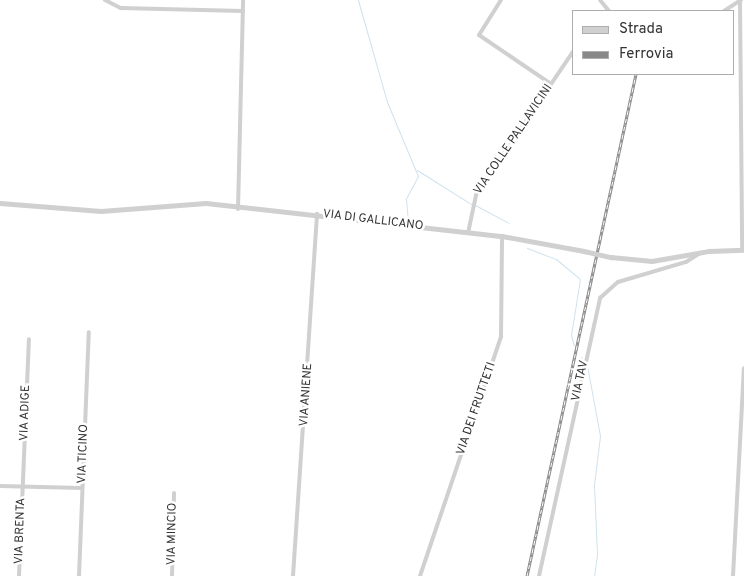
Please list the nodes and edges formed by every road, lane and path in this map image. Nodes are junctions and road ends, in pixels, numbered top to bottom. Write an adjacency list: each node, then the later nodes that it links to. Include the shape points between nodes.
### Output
1 (106, 0): 10 (street, via 122,8)
2 (243, 0): 10 (street)
3 (501, 0): 12 (street, via 480,35)
4 (600, 0): 6 (street)
5 (740, 0): 9 (street); 18 (street)
6 (604, 5): 7 (street); 8 (street)
7 (601, 10)
8 (608, 10)
9 (725, 10)
10 (243, 11): 14 (street)
11 (572, 53): 12 (street, VIA COLLE PALLAVICINI)
12 (551, 84): 16 (street, VIA COLLE PALLAVICINI, via 475,197)
13 (0, 203): 14 (street, VIA DI GALLICANO, via 101,211 197,203)
14 (238, 209): 15 (street, VIA DI GALLICANO)
15 (317, 214): 16 (street, VIA DI GALLICANO); 30 (street, VIA ANIENE)
16 (468, 233): 17 (street, VIA DI GALLICANO)
17 (502, 236): 19 (street, VIA DI GALLICANO, bridge, via 611,257 652,261); 31 (street, VIA DEI FRUTTETI, via 501,337)
18 (743, 250): 19 (street, VIA DI GALLICANO)
19 (702, 252): 32 (street, VIA TAV, via 688,262 615,283 600,298)
20 (89, 332): 25 (street, VIA TICINO)
21 (28, 339): 24 (street, VIA ADIGE)
22 (744, 368): 33 (street)
23 (0, 486): 24 (street)
24 (22, 486): 25 (street); 27 (street, VIA BRENTA)
25 (82, 488): 28 (street, VIA TICINO)
26 (174, 493): 29 (street, VIA MINCIO)
27 (19, 576)
28 (79, 576)
29 (172, 576)
30 (293, 576)
31 (420, 576)
32 (538, 576)
33 (733, 576)

